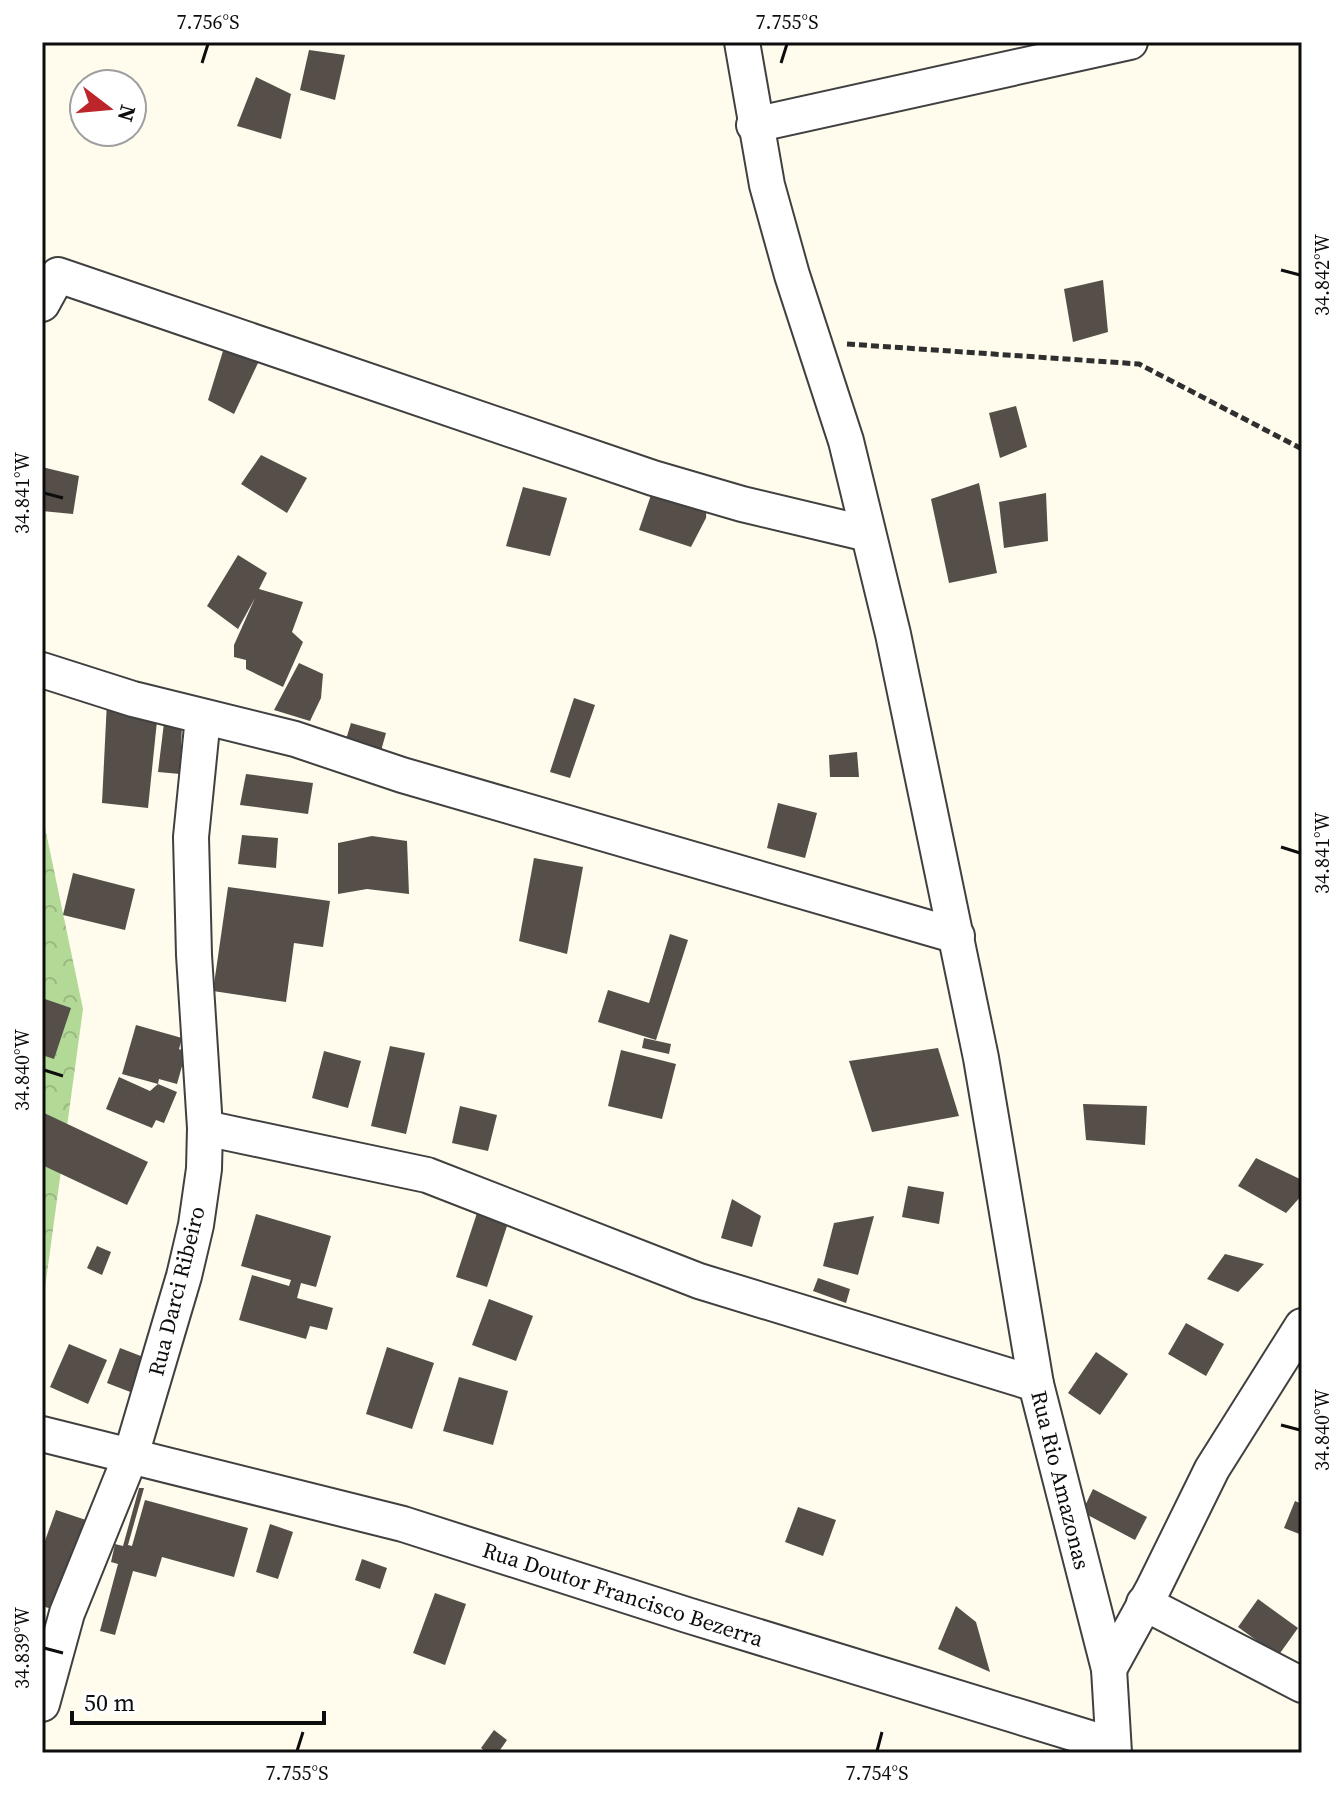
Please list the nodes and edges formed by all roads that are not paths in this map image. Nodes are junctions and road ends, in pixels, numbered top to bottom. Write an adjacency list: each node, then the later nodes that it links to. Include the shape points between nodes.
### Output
1 (742, 42): 3 (street, Rua Rio Amazonas)
2 (1130, 42): 3 (street)
3 (754, 125): 5 (street, Rua Rio Amazonas)
4 (42, 304): 5 (street, via 58,275 653,478)
5 (868, 534): 8 (street, Rua Rio Amazonas)
6 (42, 670): 7 (street)
7 (203, 717): 8 (street, via 295,739); 9 (street, Rua Darci Ribeiro, via 191,837)
8 (957, 936): 11 (street, Rua Rio Amazonas)
9 (205, 1128): 11 (street, via 427,1175 699,1281); 13 (street, Rua Darci Ribeiro, via 193,1237)
10 (1302, 1326): 14 (street, via 1212,1469)
11 (1036, 1384): 16 (street, Rua Rio Amazonas)
12 (42, 1434): 13 (street, Rua Doutor Francisco Bezerra)
13 (131, 1455): 15 (street, Rua Darci Ribeiro); 19 (street, Rua Doutor Francisco Bezerra, via 403,1524)
14 (1144, 1603): 16 (street); 17 (street)
15 (54, 1610): 18 (street, Rua Darci Ribeiro)
16 (1109, 1669): 19 (street, Rua Rio Amazonas)
17 (1302, 1685)
18 (42, 1704)
19 (1113, 1749)

